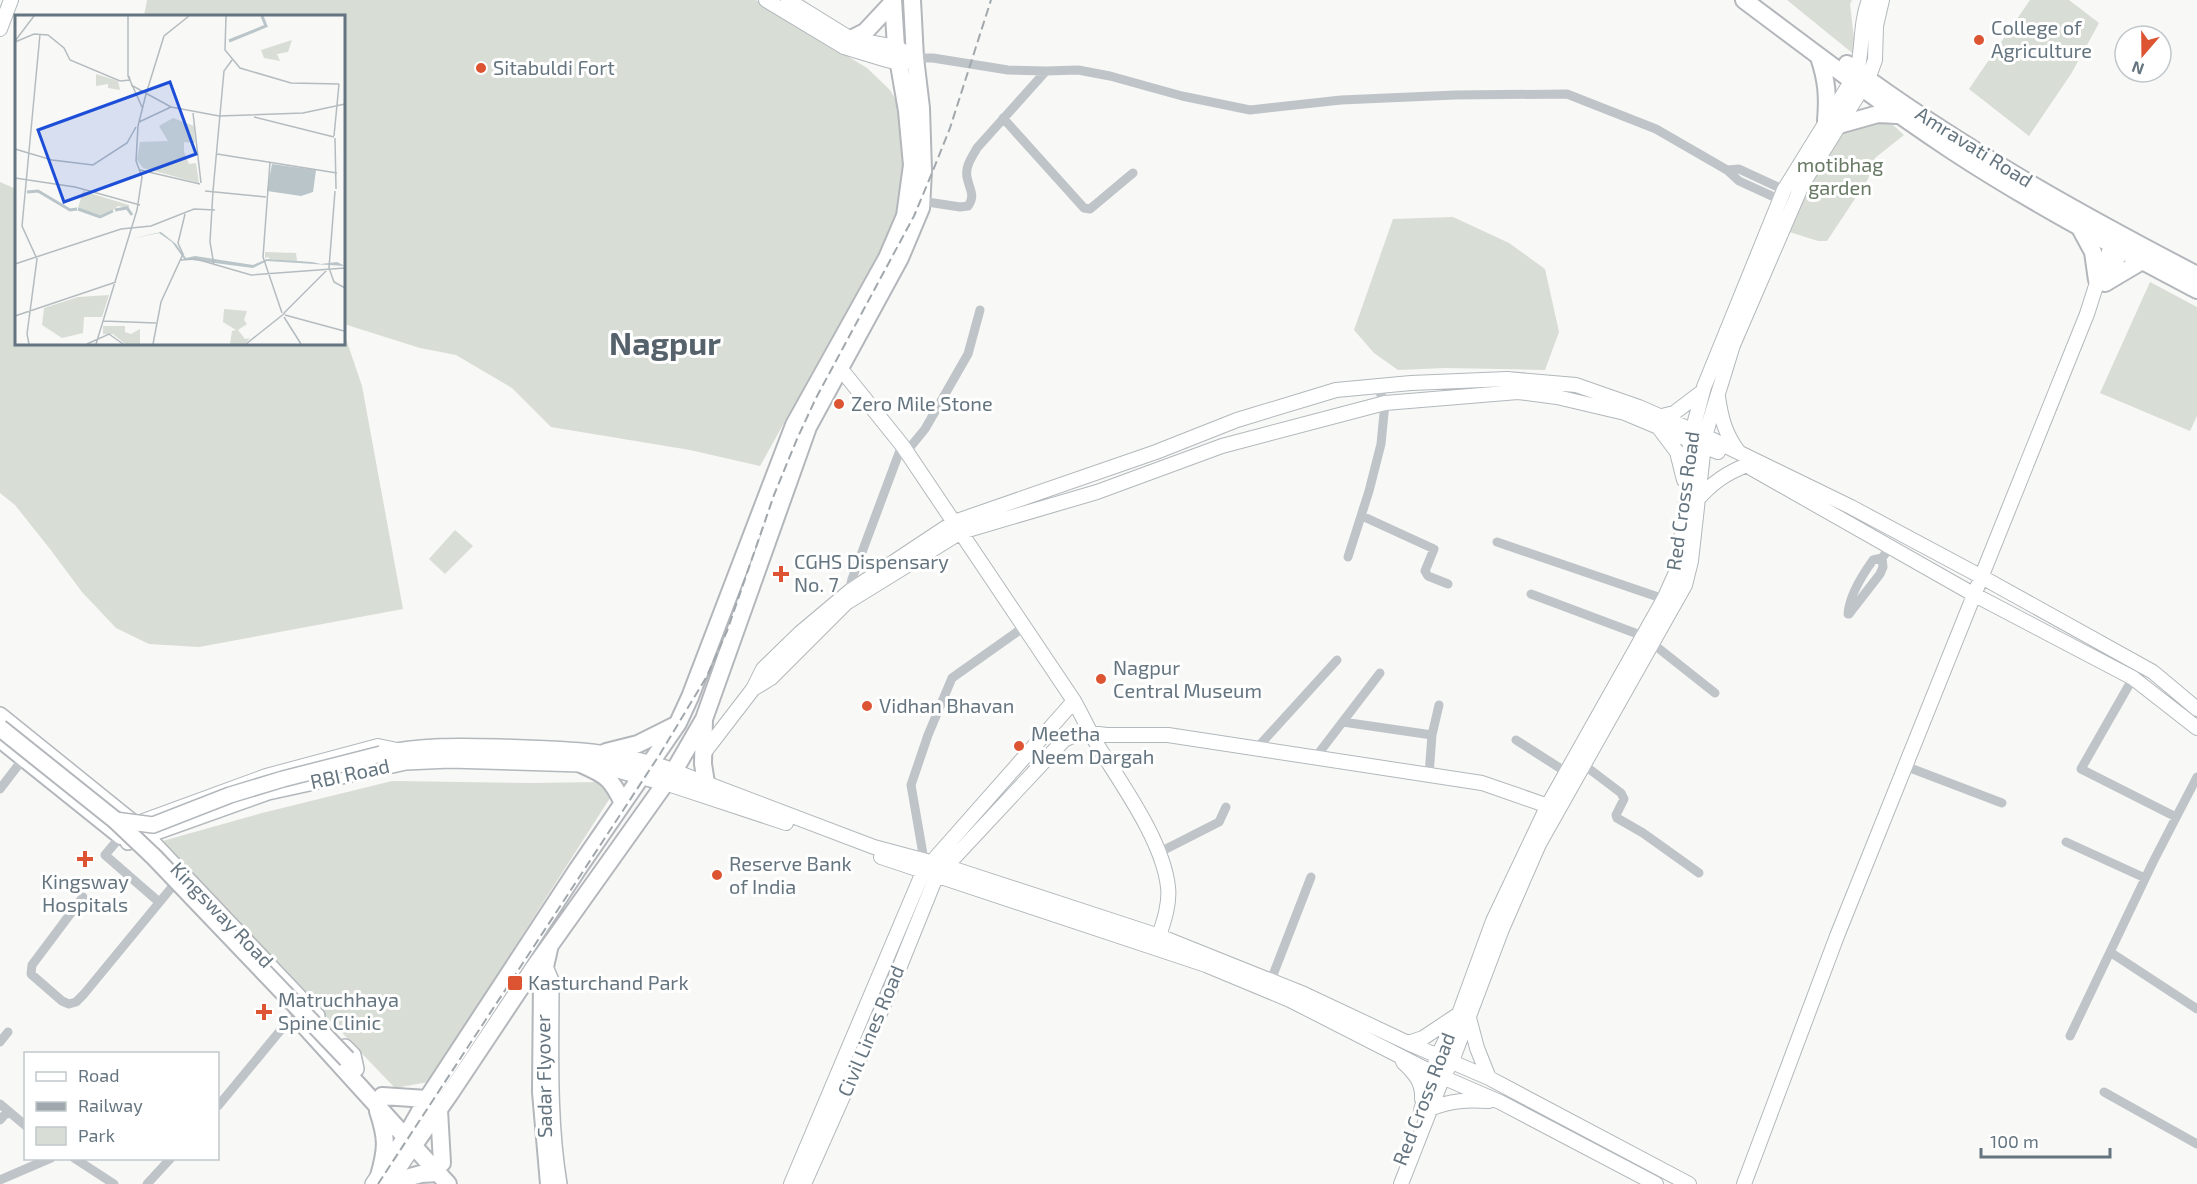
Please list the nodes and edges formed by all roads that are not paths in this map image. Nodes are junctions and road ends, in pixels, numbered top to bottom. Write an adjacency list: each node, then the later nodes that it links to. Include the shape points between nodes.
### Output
1 (11, 0): 10 (street)
2 (766, 0): 9 (street)
3 (912, 0): 12 (highway)
4 (1744, 0): 13 (highway, Amravati Road)
5 (1762, 0): 15 (highway, Amravati Road)
6 (1869, 0): 15 (street)
7 (1882, 0): 15 (street, via 1875,60)
8 (893, 1): 11 (highway, via 865,32); 12 (highway)
9 (792, 4): 11 (street); 12 (street, via 843,47)
10 (0, 29)
11 (851, 39): 12 (street)
12 (903, 56): 14 (street); 21 (highway, via 921,108); 66 (highway, via 912,165 905,216 887,258 794,425)
13 (1819, 57): 15 (highway, Amravati Road); 18 (highway)
14 (1046, 71): 17 (street); 20 (street, via 1078,70 1110,76 1250,110 1352,99 1567,94 1656,129 1739,181)
15 (1859, 80): 16 (highway, Amravati Road); 18 (street, Red Cross Road); 23 (highway, Amravati Road)
16 (1898, 115): 18 (highway, via 1878,114); 22 (highway, Amravati Road)
17 (1003, 118): 19 (street, via 1084,208 1090,209); 21 (street, via 968,162 966,175 972,193 968,206)
18 (1832, 123): 20 (street, Red Cross Road)
19 (1133, 173)
20 (1788, 198): 31 (street, Red Cross Road, via 1733,345)
21 (921, 201): 29 (highway, via 900,258)
22 (2079, 227): 23 (highway, Amravati Road); 26 (highway, via 2088,239)
23 (2120, 242): 24 (highway); 25 (highway, Amravati Road); 26 (street)
24 (2142, 261): 26 (highway); 27 (highway)
25 (2197, 275)
26 (2101, 282): 48 (street)
27 (2197, 290)
28 (980, 310): 35 (street, via 968,354 925,429)
29 (840, 368): 35 (street); 64 (highway, via 808,426)
30 (1377, 386): 32 (street); 33 (street, via 1507,379 1576,386); 37 (street, via 1336,390 1237,420)
31 (1710, 392): 33 (street); 34 (street, Red Cross Road); 36 (street, via 1729,439)
32 (1385, 403): 33 (street, via 1518,392); 38 (street, via 1222,446); 41 (street, via 1381,444)
33 (1660, 421): 34 (street); 39 (street, via 1677,452)
34 (1698, 438): 36 (street); 39 (street, Red Cross Road)
35 (904, 448): 43 (street); 52 (street)
36 (1743, 459): 39 (street); 40 (street); 42 (street)
37 (1102, 471): 38 (street); 43 (street)
38 (1106, 488): 43 (street)
39 (1692, 497): 53 (street, Red Cross Road, via 1677,570); 55 (street, Red Cross Road, via 1691,561 1685,585)
40 (1851, 507): 42 (street); 48 (street)
41 (1362, 516): 46 (street); 49 (street, via 1434,549 1425,571)
42 (1845, 520): 45 (street)
43 (958, 527): 52 (street); 54 (street)
44 (1497, 542): 53 (street)
45 (1892, 546): 47 (street); 51 (street)
46 (1348, 556)
47 (1882, 558): 47 (street, via 1880,574 1848,615 1868,567)
48 (1980, 576): 51 (street); 62 (street, via 2153,672)
49 (1448, 584)
50 (1531, 594): 55 (street)
51 (1973, 594): 58 (street); 81 (street)
52 (848, 597): 76 (street, via 771,678 753,688)
53 (1664, 599): 55 (street, Red Cross Road)
54 (1024, 627): 60 (street); 99 (street, via 952,678 928,735 911,785)
55 (1648, 640): 59 (street); 79 (street, Red Cross Road)
56 (1337, 660): 73 (street)
57 (1380, 673): 65 (street)
58 (2133, 678): 68 (street); 93 (street, via 2080,769)
59 (1715, 693)
60 (1074, 701): 69 (street); 99 (street)
61 (1440, 705): 70 (street)
62 (2197, 709)
63 (0, 715): 94 (main road, Kingsway Road)
64 (704, 718): 76 (highway); 84 (highway)
65 (1343, 722): 70 (street); 77 (street)
66 (678, 723): 75 (highway, via 638,744); 82 (highway)
67 (0, 728): 95 (highway, bridge)
68 (2197, 728)
69 (1090, 733): 73 (street, via 1168,735); 98 (street); 99 (street, via 1064,740)
70 (1431, 735): 83 (street)
71 (0, 739): 78 (highway)
72 (1516, 740): 86 (street)
73 (1256, 749): 77 (street)
74 (399, 750): 75 (main road, via 447,746); 94 (street, via 378,746 266,776); 95 (main road, bridge, via 283,779)
75 (606, 752): 82 (main road)
76 (703, 754): 87 (highway)
77 (1315, 758): 83 (street)
78 (23, 759): 88 (street); 95 (highway)
79 (1578, 761): 86 (street, Red Cross Road); 100 (street, via 1623,795 1617,818)
80 (581, 764): 82 (main road, RBI Road); 89 (highway, via 613,782); 96 (main road, RBI Road, via 406,762 267,792)
81 (1905, 766): 91 (street); 155 (street)
82 (646, 770): 84 (main road); 89 (highway)
83 (1429, 775): 90 (street, via 1482,783)
84 (669, 777): 87 (street); 99 (street, via 707,795); 109 (highway)
85 (2197, 777): 93 (street)
86 (1567, 779): 90 (street, Red Cross Road)
87 (706, 783): 99 (street)
88 (0, 789)
89 (623, 803): 107 (highway)
90 (1556, 803): 114 (street, Red Cross Road, via 1493,921)
91 (2002, 803)
92 (1226, 807): 98 (street, via 1219,822)
93 (2176, 817): 102 (street)
94 (135, 824): 95 (street); 96 (main road, Kingsway Road)
95 (120, 833): 96 (main road, RBI Road); 103 (highway); 105 (street, via 105,855); 122 (highway, bridge, via 217,921)
96 (146, 835): 122 (main road, Kingsway Road, via 353,1055)
97 (2066, 842): 102 (street)
98 (1158, 853): 106 (street, via 1169,897)
99 (932, 867): 106 (street); 119 (street, via 1206,965 1290,1000); 149 (street); 150 (street, Civil Lines Road, via 892,986)
100 (1699, 873)
101 (1311, 878): 110 (street)
102 (2145, 878): 108 (street)
103 (172, 887): 105 (street); 113 (highway)
104 (83, 897): 105 (street, via 32,965 31,974 36,980 69,1004 84,994)
105 (159, 902)
106 (1159, 936): 110 (street)
107 (524, 951): 109 (highway); 130 (highway)
108 (2109, 952): 112 (street); 116 (street)
109 (543, 959): 111 (highway, Sadar Flyover); 130 (highway); 148 (main road, via 551,981 552,1099)
110 (1271, 980): 118 (street)
111 (538, 1002): 146 (highway, Sadar Flyover, via 534,1106); 147 (highway, Sadar Flyover)
112 (2197, 1009)
113 (294, 1014): 126 (highway); 129 (street)
114 (1464, 1016): 118 (street, Red Cross Road); 120 (street, Red Cross Road); 121 (street, Red Cross Road); 124 (street, Red Cross Road)
115 (8, 1032): 117 (street)
116 (2070, 1036)
117 (0, 1042)
118 (1408, 1043): 120 (street)
119 (1392, 1051): 123 (street); 131 (street, via 1414,1073 1423,1089)
120 (1438, 1055): 121 (street); 123 (street, Red Cross Road)
121 (1452, 1061): 123 (street, Red Cross Road); 124 (street)
122 (351, 1064): 126 (highway, Kingsway Road)
123 (1438, 1075): 127 (street); 131 (street, Red Cross Road)
124 (1489, 1078): 154 (street)
125 (2104, 1092): 136 (street)
126 (379, 1101): 130 (highway); 135 (highway, Kingsway Road); 142 (highway, via 387,1141)
127 (1500, 1102): 131 (street, via 1463,1099); 153 (street)
128 (0, 1104): 132 (street)
129 (219, 1105)
130 (433, 1105): 135 (highway); 140 (highway)
131 (1426, 1108): 151 (street, Red Cross Road); 152 (street)
132 (8, 1111): 133 (street); 134 (street)
133 (0, 1120)
134 (24, 1124)
135 (412, 1137): 140 (highway, Kingsway Road); 142 (main road)
136 (2197, 1144)
137 (46, 1160): 141 (street)
138 (77, 1160): 143 (street)
139 (169, 1160): 144 (street)
140 (442, 1173): 142 (highway); 145 (highway, Kingsway Road)
141 (0, 1180)
142 (382, 1182)
143 (114, 1184)
144 (147, 1184)
145 (462, 1184)
146 (542, 1184)
147 (549, 1184)
148 (559, 1184)
149 (791, 1184)
150 (804, 1184)
151 (1391, 1184)
152 (1401, 1184)
153 (1656, 1184)
154 (1689, 1184)
155 (1744, 1184)

